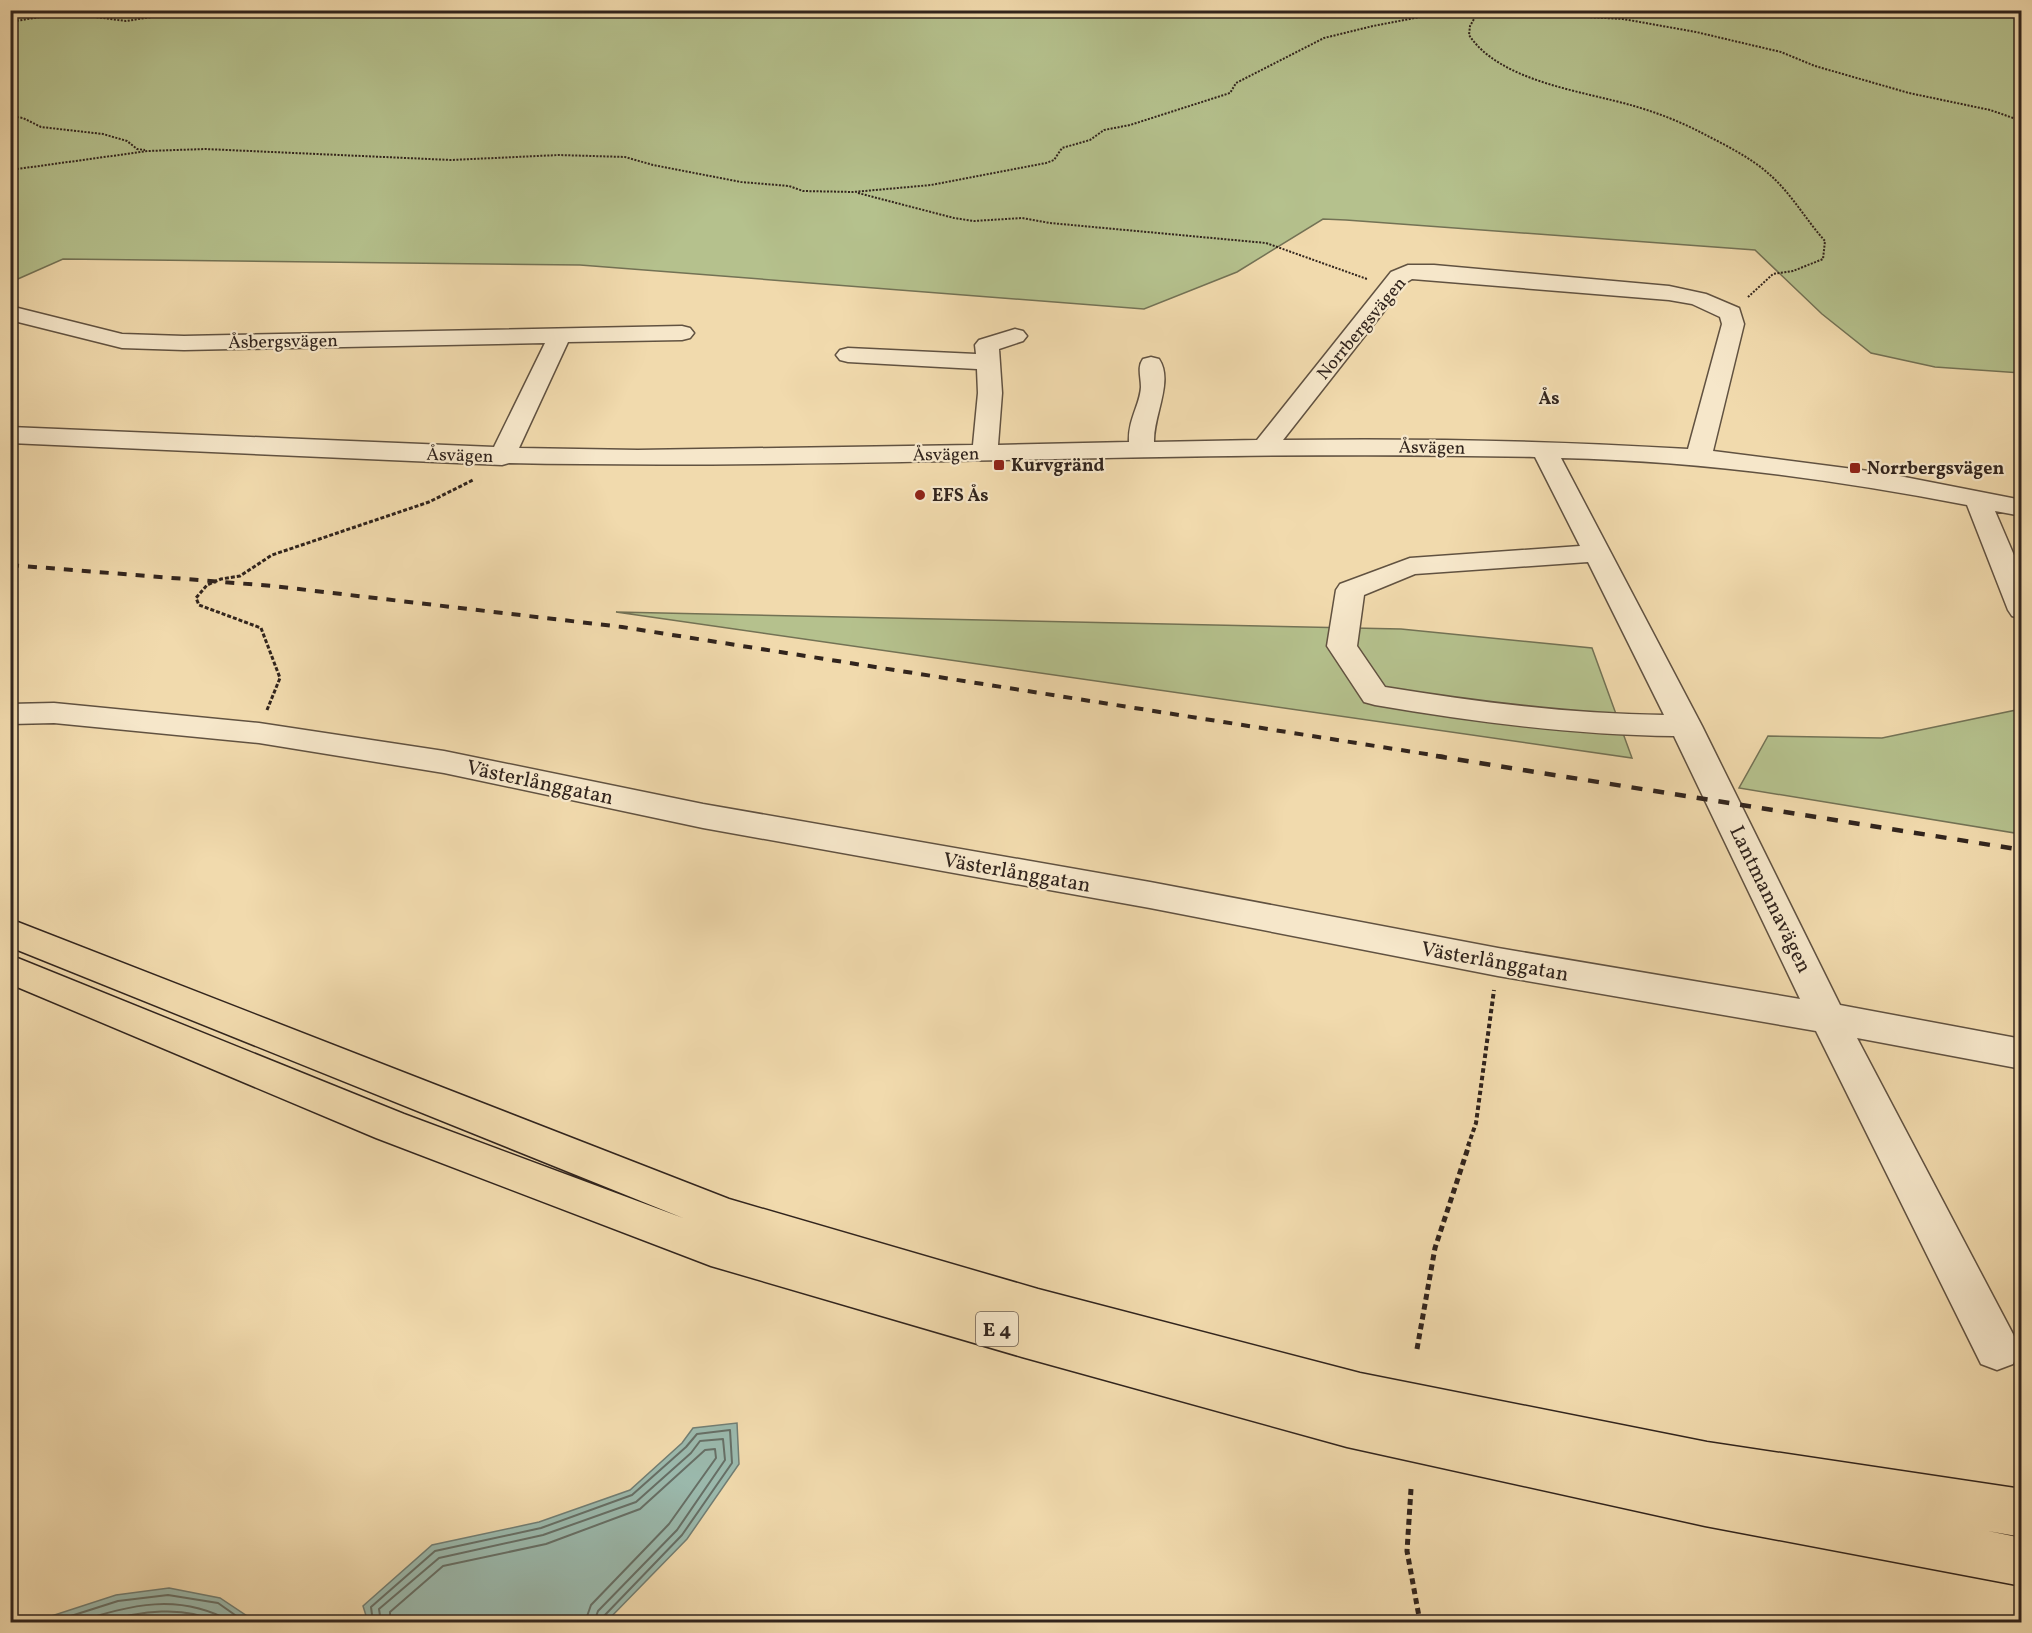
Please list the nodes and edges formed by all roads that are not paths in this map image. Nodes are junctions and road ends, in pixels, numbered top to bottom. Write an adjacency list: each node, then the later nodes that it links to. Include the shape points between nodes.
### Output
1 (10, 313): 4 (street, Åsbergsvägen, via 122,341)
2 (682, 333): 4 (street, Åsbergsvägen)
3 (1015, 336): 6 (street, via 987,345)
4 (559, 337): 13 (street)
5 (848, 355): 6 (street)
6 (988, 362): 12 (street, via 990,393)
7 (1151, 364): 11 (street, via 1153,389 1141,426)
8 (10, 435): 13 (street, Åsvägen)
9 (1264, 448): 10 (street, Åsvägen); 11 (street, Åsvägen); 14 (street, Norrbergsvägen, via 1391,286 1408,272 1669,293 1698,299 1731,313 1733,324)
10 (1544, 449): 14 (street, Åsvägen); 17 (street, Lantmannavägen)
11 (1142, 451): 12 (street, Åsvägen)
12 (985, 453): 13 (street, Åsvägen, via 638,459)
13 (502, 457)
14 (1699, 457): 15 (street, Åsvägen, via 1884,481)
15 (1979, 499): 16 (street, Åsvägen); 18 (street)
16 (2022, 508)
17 (1598, 553): 20 (street, Lantmannavägen); 20 (street, via 1410,566 1350,590 1342,646 1375,695 1605,726)
18 (2022, 610)
19 (10, 714): 23 (street, Västerlånggatan, via 54,713 259,734 444,762 702,816 1150,895 1498,962)
20 (1686, 726): 23 (street, Lantmannavägen)
21 (10, 932): 26 (highway, E 4, via 725,1216 1038,1309 1360,1395 1707,1465)
22 (10, 969): 27 (highway, E 4, via 390,1126 711,1247 1347,1425 1705,1503)
23 (1828, 1018): 24 (street, Västerlånggatan); 25 (street, Lantmannavägen)
24 (2022, 1054)
25 (1998, 1349)
26 (2022, 1514)
27 (2022, 1562)

